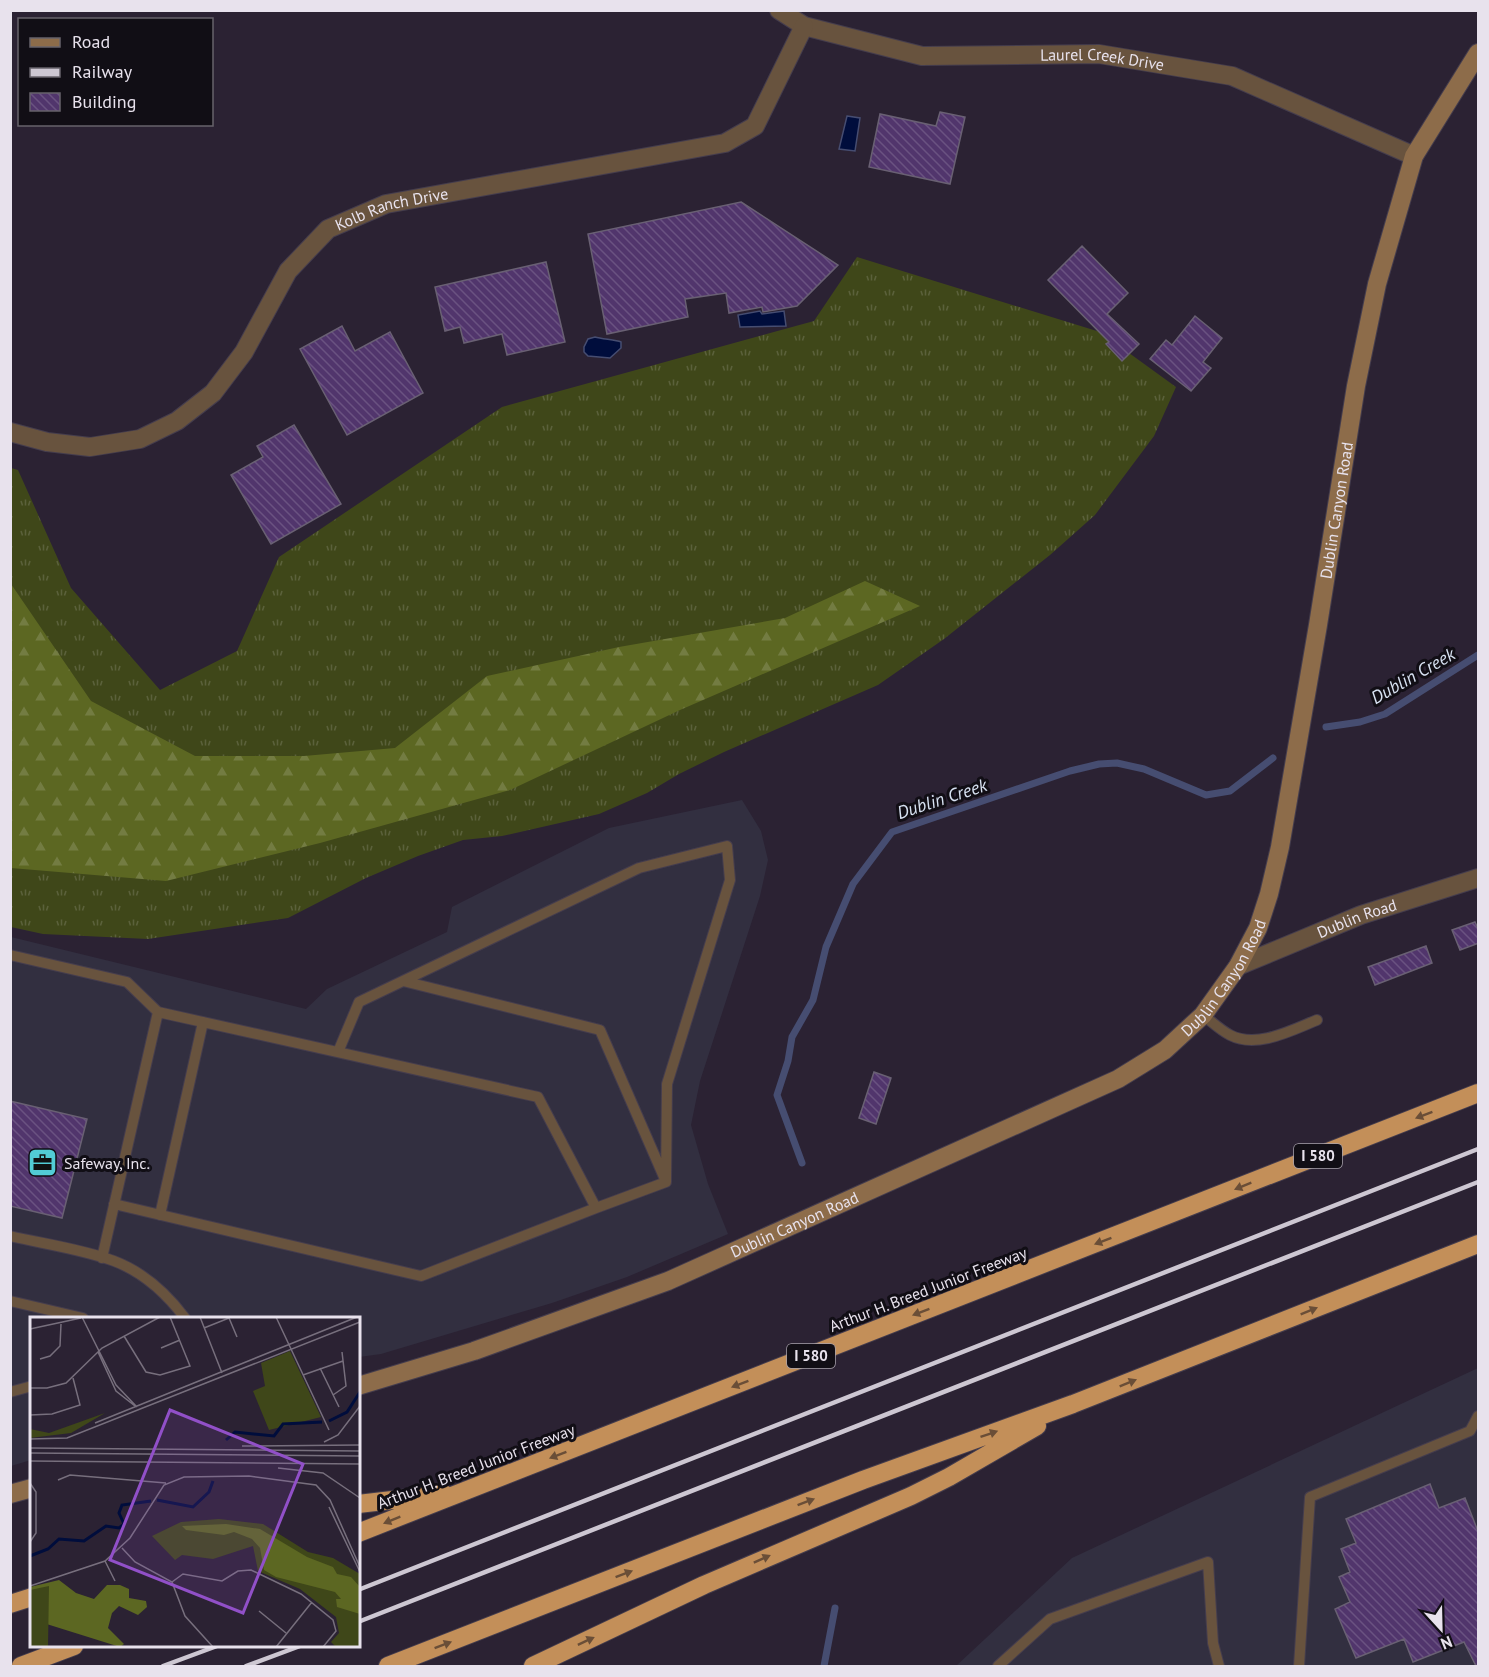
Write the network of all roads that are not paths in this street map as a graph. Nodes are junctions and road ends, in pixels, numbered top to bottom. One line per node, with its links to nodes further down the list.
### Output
1 (779, 10): 2 (street, Laurel Creek Drive)
2 (804, 26): 4 (street, Laurel Creek Drive); 5 (street, Kolb Ranch Drive)
3 (1479, 53): 4 (main road, Dublin Canyon Road)
4 (1414, 156): 8 (main road, Dublin Canyon Road)
5 (10, 432)
6 (1479, 878): 8 (street, Dublin Road)
7 (10, 955): 10 (lane)
8 (1238, 966): 11 (main road, Dublin Canyon Road)
9 (403, 981): 14 (lane); 16 (lane); 16 (lane)
10 (158, 1012): 13 (lane); 17 (lane)
11 (1203, 1015): 12 (lane); 26 (main road, Dublin Canyon Road)
12 (1317, 1020)
13 (203, 1022): 14 (lane); 19 (lane)
14 (338, 1052): 18 (lane)
15 (1479, 1093): 32 (highway, Arthur H. Breed Junior Freeway / I 580, one-way to 32)
16 (666, 1182): 18 (lane)
17 (114, 1204): 19 (lane); 22 (lane)
18 (596, 1208): 19 (lane)
19 (160, 1215)
20 (10, 1236): 22 (lane)
21 (1479, 1244): 29 (highway, one-way to 21)
22 (102, 1258): 25 (lane)
23 (10, 1301): 24 (lane)
24 (79, 1317)
25 (184, 1317)
26 (360, 1385)
27 (30, 1387): 28 (lane)
28 (10, 1392)
29 (1073, 1404): 40 (highway, one-way to 29); 41 (highway, one-way to 29)
30 (1478, 1418): 44 (lane)
31 (30, 1489): 33 (main road)
32 (464, 1492): 34 (highway); 35 (highway, Arthur H. Breed Junior Freeway / I 580, one-way to 35)
33 (10, 1494)
34 (360, 1504)
35 (360, 1532)
36 (30, 1598): 37 (highway)
37 (10, 1604)
38 (71, 1647): 39 (highway)
39 (21, 1666)
40 (388, 1666)
41 (533, 1666)
42 (998, 1666): 43 (lane)
43 (1219, 1666)
44 (1299, 1666)

